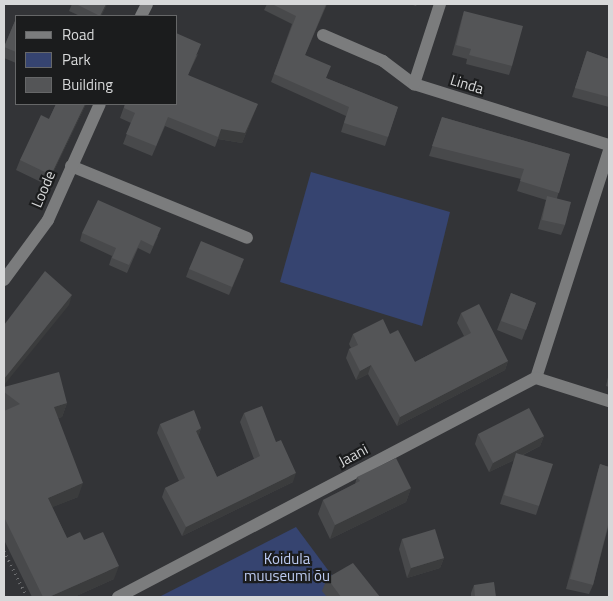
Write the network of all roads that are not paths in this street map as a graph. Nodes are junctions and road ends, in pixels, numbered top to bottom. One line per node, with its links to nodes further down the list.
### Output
1 (440, 4): 3 (street)
2 (323, 35): 3 (street, Linda)
3 (414, 84): 5 (street, Linda)
4 (100, 105): 7 (street, Loode)
5 (609, 145)
6 (609, 151): 10 (street)
7 (71, 166): 8 (street); 9 (street, Loode)
8 (247, 238)
9 (4, 280)
10 (536, 378): 11 (street); 12 (street, Jaani)
11 (609, 401)
12 (118, 597)

